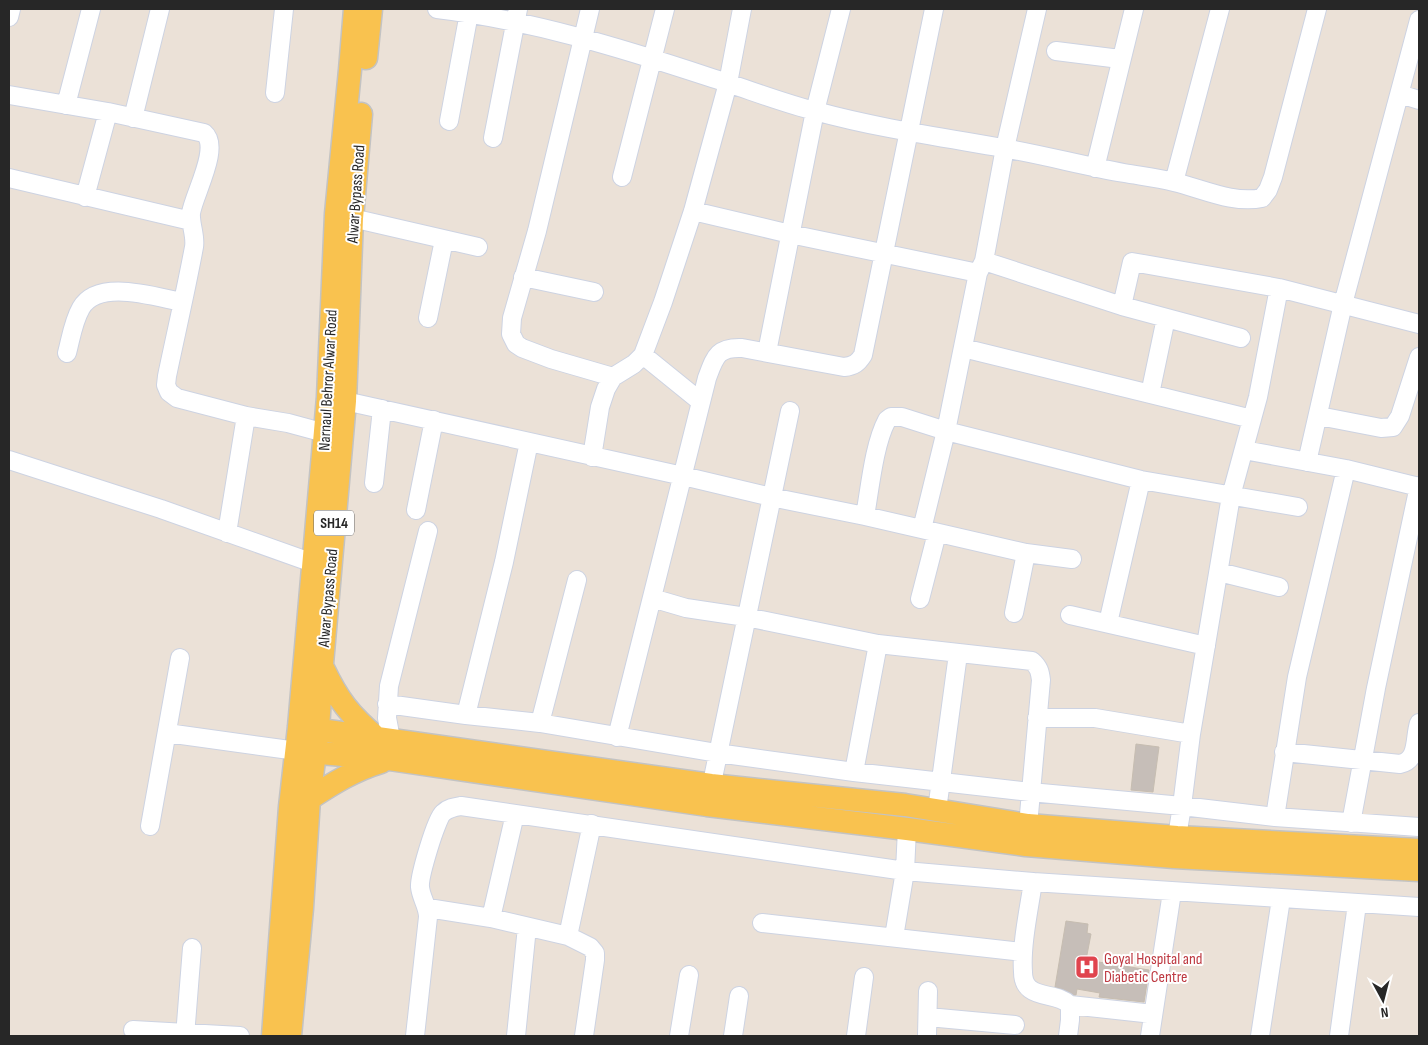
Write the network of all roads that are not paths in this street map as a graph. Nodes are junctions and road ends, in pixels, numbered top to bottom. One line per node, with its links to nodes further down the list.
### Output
1 (11, 9): 19 (street)
2 (91, 9): 30 (street)
3 (160, 9): 33 (street)
4 (284, 9): 26 (street)
5 (354, 9): 77 (main road, Narnaul Behror Alwar Road / SH14)
6 (371, 9): 44 (main road, Alwar Bypass Road / SH14)
7 (437, 9): 17 (street)
8 (590, 9): 21 (street)
9 (665, 9): 23 (street)
10 (742, 9): 25 (street)
11 (842, 9): 31 (street)
12 (934, 9): 35 (street)
13 (1036, 9): 37 (street)
14 (1134, 9): 24 (street)
15 (1220, 9): 41 (street)
16 (1317, 9): 41 (street)
17 (469, 13): 18 (street); 34 (street)
18 (516, 15): 21 (street); 36 (street)
19 (9, 17)
20 (1419, 20): 27 (street)
21 (583, 39): 23 (street); 51 (street)
22 (1056, 51): 24 (street)
23 (652, 58): 25 (street); 40 (street)
24 (1120, 59): 38 (street)
25 (728, 83): 31 (street); 43 (street)
26 (275, 92)
27 (1400, 94): 29 (street); 55 (street)
28 (9, 95): 30 (street)
29 (1419, 100)
30 (66, 105): 32 (street)
31 (815, 111): 35 (street); 46 (street)
32 (108, 112): 33 (street); 42 (street)
33 (133, 118): 45 (street)
34 (449, 121)
35 (910, 132): 37 (street); 49 (street)
36 (493, 138)
37 (1005, 148): 38 (street); 50 (street)
38 (1095, 168): 41 (street)
39 (9, 178): 42 (street)
40 (622, 178)
41 (1174, 182)
42 (85, 197): 45 (street)
43 (693, 211): 46 (street); 64 (street)
44 (352, 218): 47 (street); 68 (main road, Alwar Bypass Road / SH14)
45 (191, 220): 54 (street)
46 (790, 234): 49 (street); 62 (street)
47 (444, 240): 48 (street); 57 (street)
48 (478, 247)
49 (885, 253): 50 (street); 62 (street)
50 (981, 267): 56 (street); 61 (street)
51 (523, 277): 53 (street); 66 (street)
52 (1279, 288): 55 (street); 56 (street); 74 (street)
53 (594, 292)
54 (182, 302): 63 (street); 72 (street)
55 (1343, 304): 59 (street); 73 (street)
56 (1122, 306): 58 (street)
57 (428, 318)
58 (1166, 318): 60 (street); 67 (street)
59 (1419, 324)
60 (1241, 338)
61 (963, 348): 67 (street); 76 (street)
62 (767, 352): 69 (street)
63 (67, 353)
64 (643, 355): 66 (street); 69 (street)
65 (1419, 357): 73 (street)
66 (613, 377): 80 (street)
67 (1150, 394): 74 (street)
68 (344, 401): 70 (street); 112 (main road, Alwar Bypass Road / SH14)
69 (701, 402): 84 (street)
70 (382, 409): 75 (street); 86 (street)
71 (790, 411): 89 (street)
72 (246, 416): 77 (street); 95 (street)
73 (1318, 416): 82 (street)
74 (1252, 419): 79 (street)
75 (434, 420): 78 (street); 91 (street)
76 (946, 431): 85 (street); 92 (street); 94 (street)
77 (325, 433): 98 (main road, Narnaul Behror Alwar Road / SH14)
78 (529, 442): 80 (street); 114 (street)
79 (1244, 450): 82 (street); 88 (street)
80 (592, 457): 84 (street)
81 (9, 460): 95 (street)
82 (1307, 462): 83 (street)
83 (1346, 469): 87 (street); 124 (street)
84 (683, 476): 89 (street); 102 (street)
85 (1141, 480): 88 (street); 107 (street)
86 (374, 483)
87 (1419, 487): 126 (street)
88 (1231, 496): 90 (street); 99 (street)
89 (771, 497): 92 (street); 106 (street)
90 (1298, 507)
91 (416, 510)
92 (865, 516): 94 (street)
93 (428, 531): 113 (street)
94 (930, 531): 96 (street); 103 (street)
95 (227, 533): 98 (street)
96 (1026, 553): 97 (street); 104 (street)
97 (1072, 559)
98 (313, 563): 118 (main road, Narnaul Behror Alwar Road / SH14)
99 (1219, 572): 101 (street); 109 (street)
100 (578, 580): 116 (street)
101 (1279, 587)
102 (652, 598): 106 (street); 121 (street)
103 (920, 599)
104 (1014, 613)
105 (1070, 615): 107 (street)
106 (746, 617): 108 (street); 125 (street)
107 (1108, 623): 109 (street)
108 (878, 644): 110 (street); 127 (street)
109 (1206, 646): 120 (street)
110 (958, 654): 115 (street); 128 (street)
111 (180, 658): 119 (street)
112 (322, 664): 118 (main road, Alwar Bypass Road / SH14); 122 (main road)
113 (387, 704): 114 (street); 122 (street)
114 (466, 715): 116 (street)
115 (1037, 718): 120 (street); 129 (street)
116 (540, 723): 121 (street)
117 (1419, 723): 126 (street)
118 (309, 729): 122 (main road); 123 (main road, Narnaul Behror Alwar Road / SH14)
119 (167, 733): 123 (street); 138 (street)
120 (1191, 734): 132 (street)
121 (617, 737): 125 (street)
122 (386, 745): 123 (main road); 130 (main road); 131 (main road)
123 (306, 752): 131 (main road, SH14); 170 (main road, SH14)
124 (1284, 752): 126 (street); 135 (street)
125 (717, 753): 127 (street); 130 (street)
126 (1363, 761): 136 (street)
127 (854, 772): 128 (street)
128 (940, 781): 129 (street); 133 (street)
129 (1030, 792): 132 (street); 141 (street)
130 (709, 795): 133 (main road); 140 (main road)
131 (309, 799): 171 (main road, SH14)
132 (1182, 806): 135 (street); 142 (street)
133 (937, 810): 141 (main road)
134 (515, 814): 137 (street); 151 (street); 152 (street)
135 (1275, 817): 136 (street)
136 (1351, 823): 139 (street)
137 (592, 824): 145 (street); 155 (street)
138 (150, 826)
139 (1419, 827)
140 (907, 829): 141 (main road); 145 (street)
141 (1027, 835): 142 (main road)
142 (1175, 847): 143 (main road); 144 (main road)
143 (1419, 850)
144 (1419, 870)
145 (906, 871): 146 (street); 156 (street)
146 (1033, 882): 147 (street); 158 (street)
147 (1172, 892): 148 (street); 164 (street)
148 (1281, 899): 149 (street); 181 (street)
149 (1357, 904): 150 (street); 182 (street)
150 (1419, 907)
151 (428, 908): 152 (street); 172 (street)
152 (491, 918): 154 (street)
153 (762, 923): 156 (street)
154 (527, 927): 155 (street); 173 (street)
155 (568, 936): 174 (street)
156 (894, 937): 158 (street)
157 (192, 948): 168 (street)
158 (1024, 952): 163 (street)
159 (689, 975): 175 (street)
160 (864, 977): 177 (street)
161 (928, 991): 165 (street)
162 (739, 996): 176 (street)
163 (1070, 1005): 164 (street); 179 (street)
164 (1153, 1014): 180 (street)
165 (928, 1017): 166 (street); 178 (street)
166 (1015, 1025)
167 (133, 1030): 168 (street)
168 (185, 1035): 169 (street)
169 (240, 1036)
170 (273, 1036)
171 (290, 1036)
172 (415, 1036)
173 (516, 1036)
174 (584, 1036)
175 (679, 1036)
176 (733, 1036)
177 (856, 1036)
178 (927, 1036)
179 (1068, 1036)
180 (1150, 1036)
181 (1260, 1036)
182 (1339, 1036)

